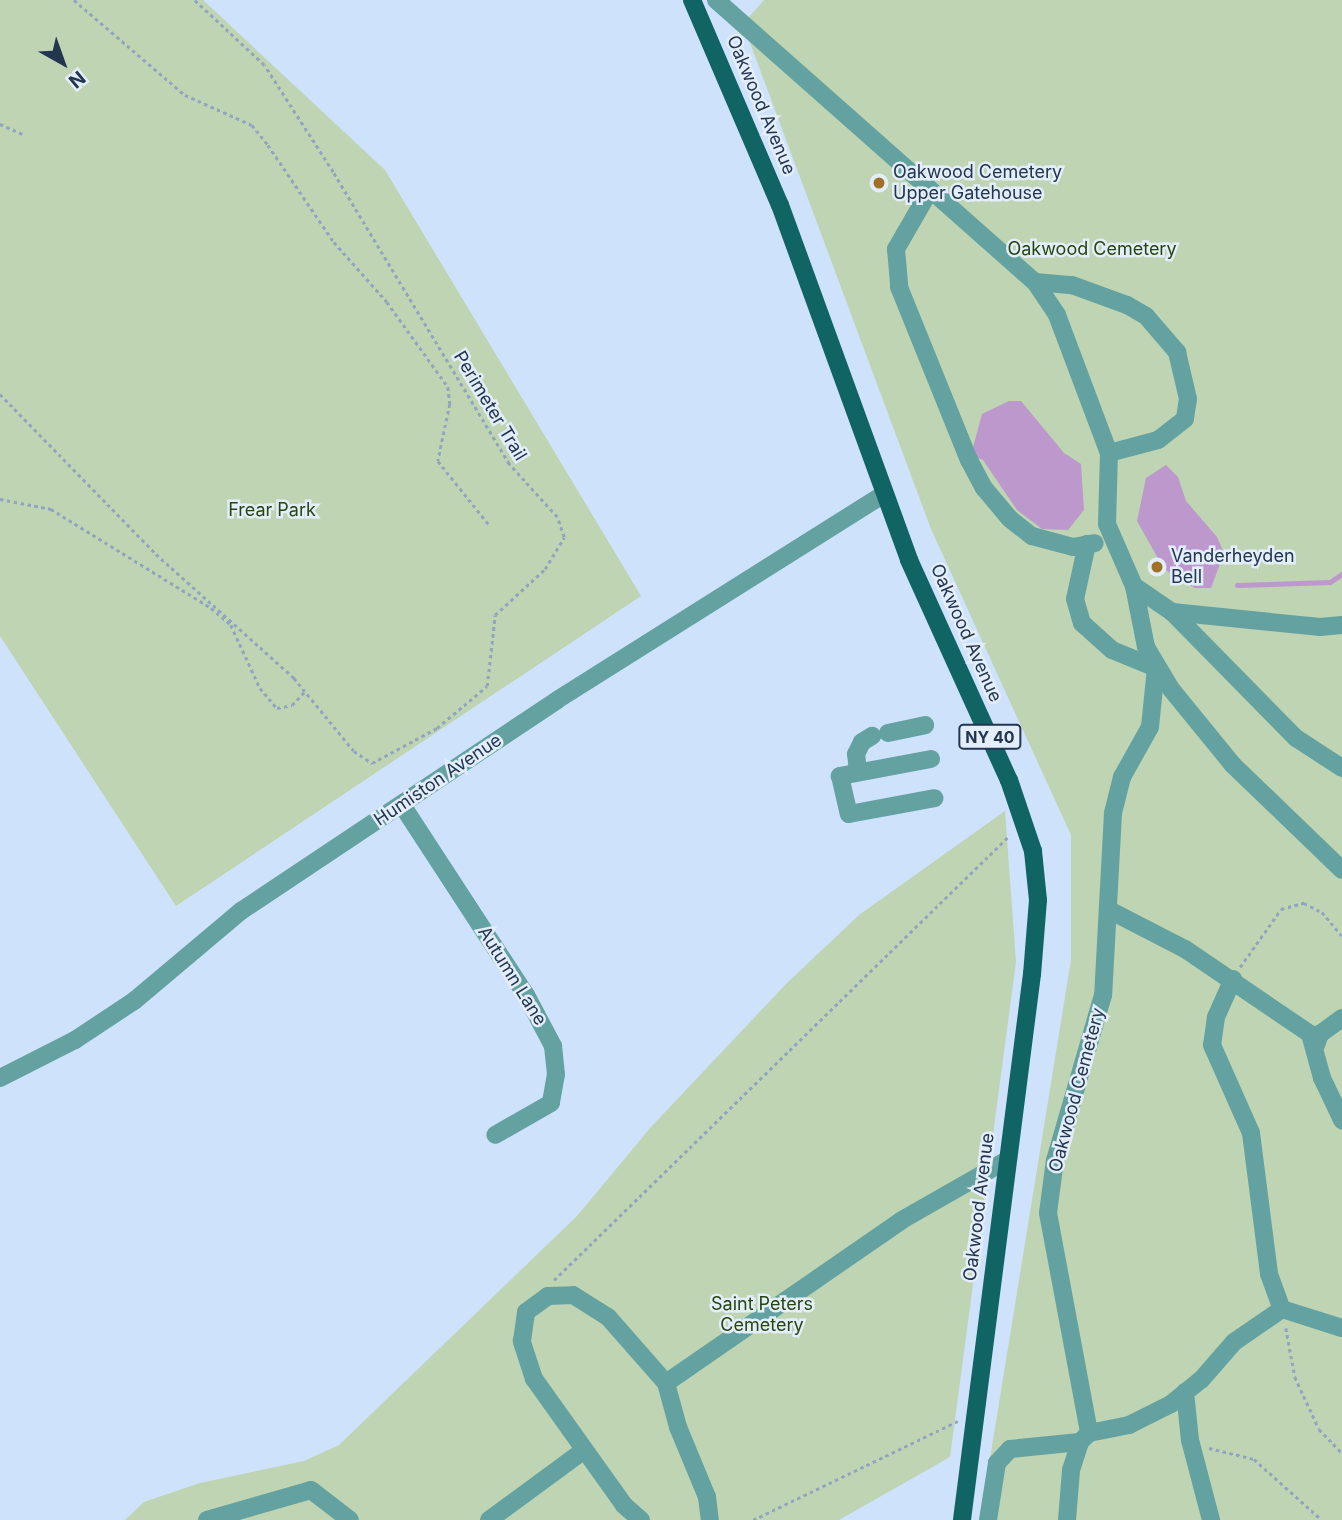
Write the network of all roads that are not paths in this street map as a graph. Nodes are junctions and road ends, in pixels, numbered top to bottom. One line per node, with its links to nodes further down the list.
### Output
1 (692, 0): 6 (main road, Oakwood Avenue / NY 40)
2 (716, 0): 3 (street, Oakwood Cemetery)
3 (930, 190): 4 (street, Oakwood Cemetery); 8 (street)
4 (1035, 282): 5 (street, Oakwood Cemetery); 5 (street)
5 (1109, 453): 7 (street, Oakwood Cemetery)
6 (884, 494): 18 (street, Humiston Avenue); 27 (main road, Oakwood Avenue / NY 40)
7 (1111, 538): 8 (street); 9 (street, Oakwood Cemetery)
8 (1087, 544): 12 (street, Oakwood Cemetery)
9 (1134, 586): 10 (street); 12 (street, Oakwood Cemetery)
10 (1172, 612): 11 (street); 15 (street)
11 (1342, 625)
12 (1156, 668): 19 (street, Oakwood Cemetery); 20 (street, Oakwood Cemetery)
13 (925, 725): 16 (street)
14 (931, 759): 16 (street)
15 (1342, 768)
16 (858, 772): 17 (street)
17 (935, 798)
18 (402, 805): 24 (street, Humiston Avenue); 26 (street, Autumn Lane)
19 (1342, 870)
20 (1111, 911): 21 (street); 32 (street, Oakwood Cemetery)
21 (1233, 979): 23 (street); 28 (street)
22 (1342, 1018): 23 (street)
23 (1316, 1045): 25 (street)
24 (0, 1078)
25 (1342, 1120)
26 (495, 1135)
27 (1007, 1160): 30 (street); 39 (main road, Oakwood Avenue / NY 40)
28 (1282, 1309): 29 (street); 31 (street)
29 (1342, 1328)
30 (666, 1384): 33 (street); 38 (street)
31 (1185, 1392): 32 (street); 42 (street)
32 (1084, 1438): 40 (street); 41 (street, Oakwood Cemetery)
33 (583, 1451): 36 (street); 37 (street)
34 (207, 1520): 35 (street)
35 (350, 1520)
36 (489, 1520)
37 (642, 1520)
38 (710, 1520)
39 (962, 1520)
40 (988, 1520)
41 (1067, 1520)
42 (1211, 1520)

